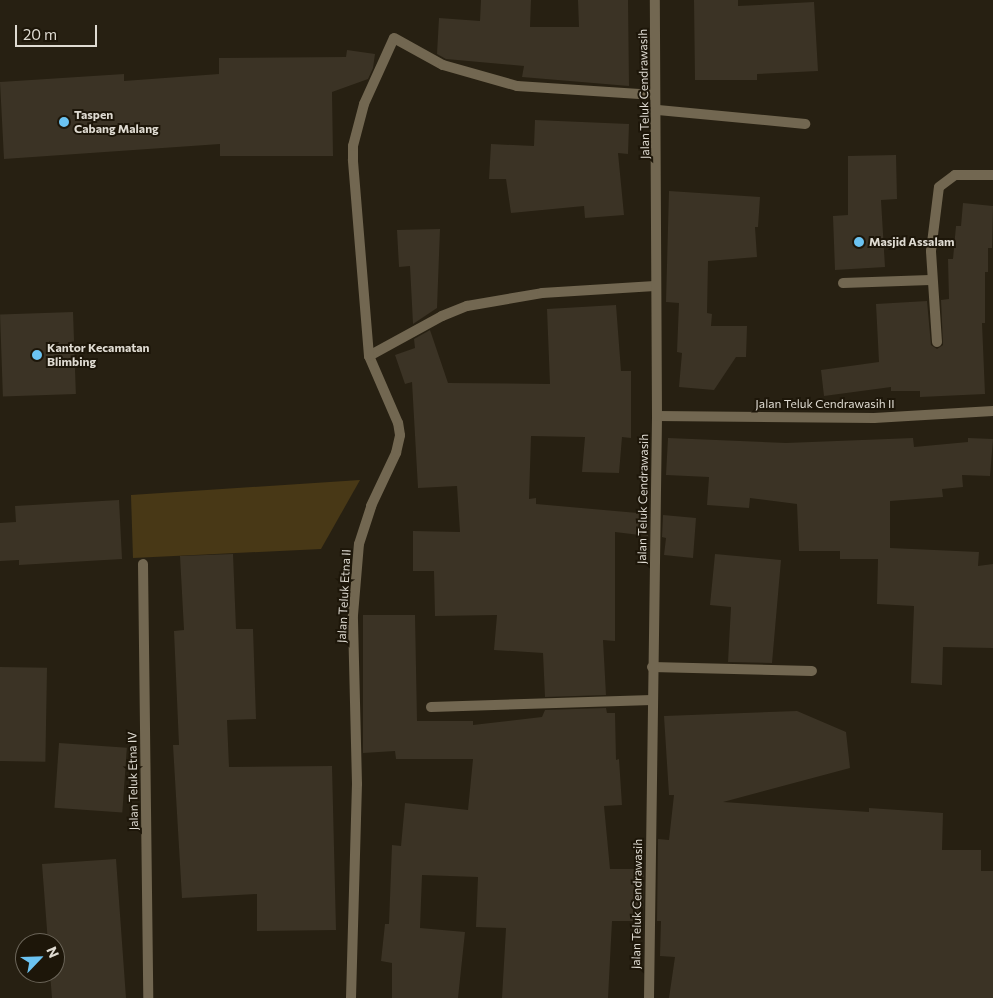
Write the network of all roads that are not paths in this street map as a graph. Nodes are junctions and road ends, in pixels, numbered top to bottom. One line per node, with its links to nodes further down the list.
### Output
1 (655, 0): 2 (street, Jalan Teluk Cendrawasih)
2 (655, 95): 3 (street, Jalan Teluk Cendrawasih); 10 (street, Jalan Teluk Etna II)
3 (658, 110): 4 (street); 8 (street, Jalan Teluk Cendrawasih)
4 (805, 124)
5 (993, 175): 6 (street)
6 (930, 280): 7 (street); 9 (street)
7 (843, 284)
8 (655, 286): 10 (street); 12 (street, Jalan Teluk Cendrawasih)
9 (937, 342)
10 (370, 356): 19 (street, Jalan Teluk Etna II)
11 (993, 411): 12 (street, Jalan Teluk Cendrawasih II)
12 (657, 416): 14 (street, Jalan Teluk Cendrawasih)
13 (143, 564): 18 (street, Jalan Teluk Etna IV)
14 (652, 667): 15 (street); 16 (street, Jalan Teluk Cendrawasih)
15 (812, 671)
16 (652, 700): 17 (street); 20 (street, Jalan Teluk Cendrawasih)
17 (431, 707)
18 (148, 998)
19 (351, 998)
20 (649, 998)

